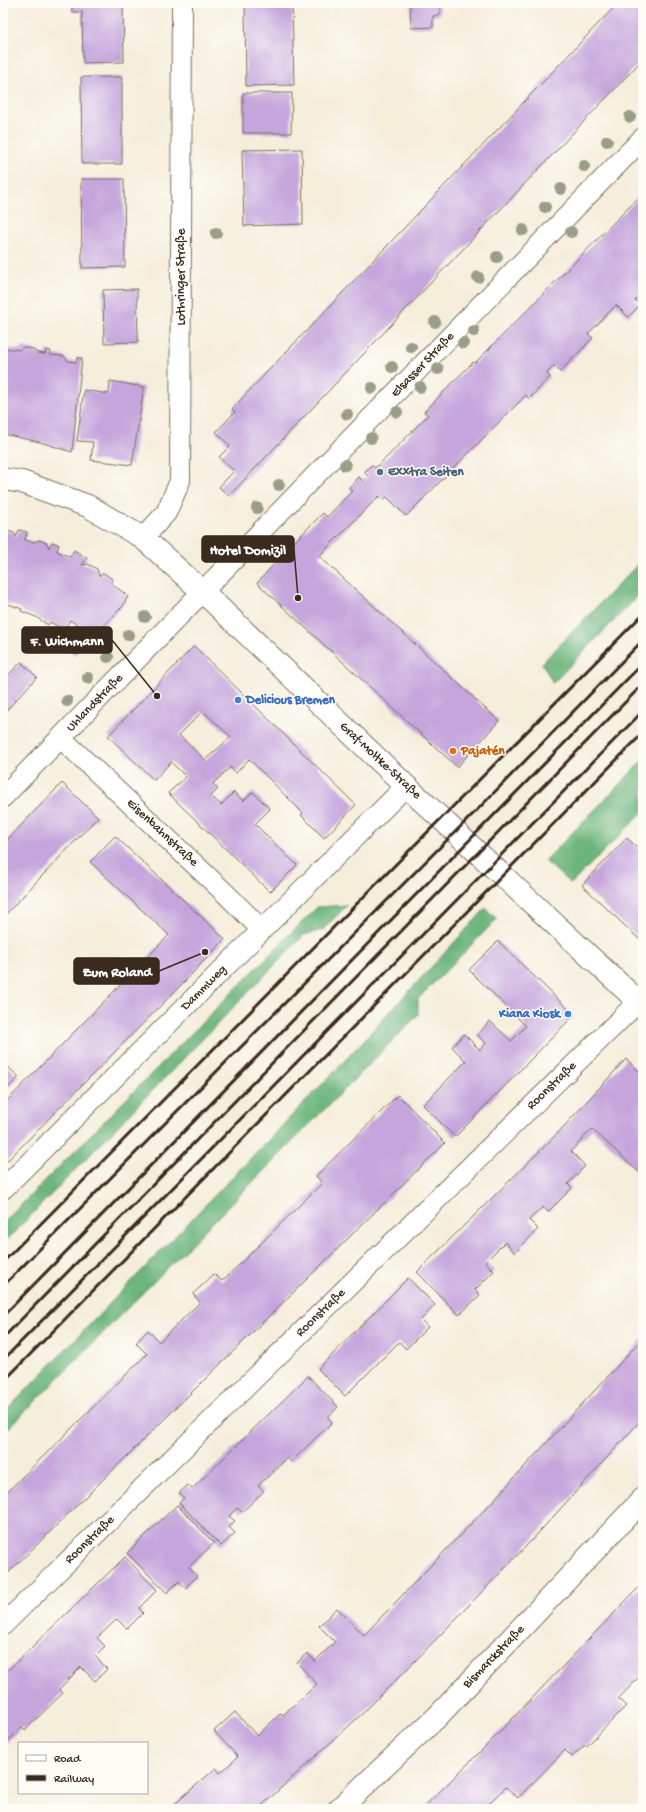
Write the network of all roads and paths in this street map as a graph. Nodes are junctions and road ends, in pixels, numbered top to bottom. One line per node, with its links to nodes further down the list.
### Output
1 (182, 3): 4 (street, Lothringer Straße)
2 (643, 138): 5 (street, Elsasser Straße)
3 (3, 479): 4 (main road, Graf-Moltke-Straße)
4 (143, 538): 5 (main road, Graf-Moltke-Straße)
5 (203, 592): 6 (street, Uhlandstraße); 7 (main road, Graf-Moltke-Straße)
6 (61, 738): 8 (street, Uhlandstraße); 9 (street, Eisenbahnstraße)
7 (406, 786): 9 (street, Dammweg); 10 (main road, Graf-Moltke-Straße)
8 (3, 797)
9 (262, 930): 11 (street, Dammweg)
10 (641, 1004): 13 (street, Roonstraße)
11 (3, 1189)
12 (643, 1498): 14 (main road, Bismarckstraße)
13 (3, 1625)
14 (339, 1809)

